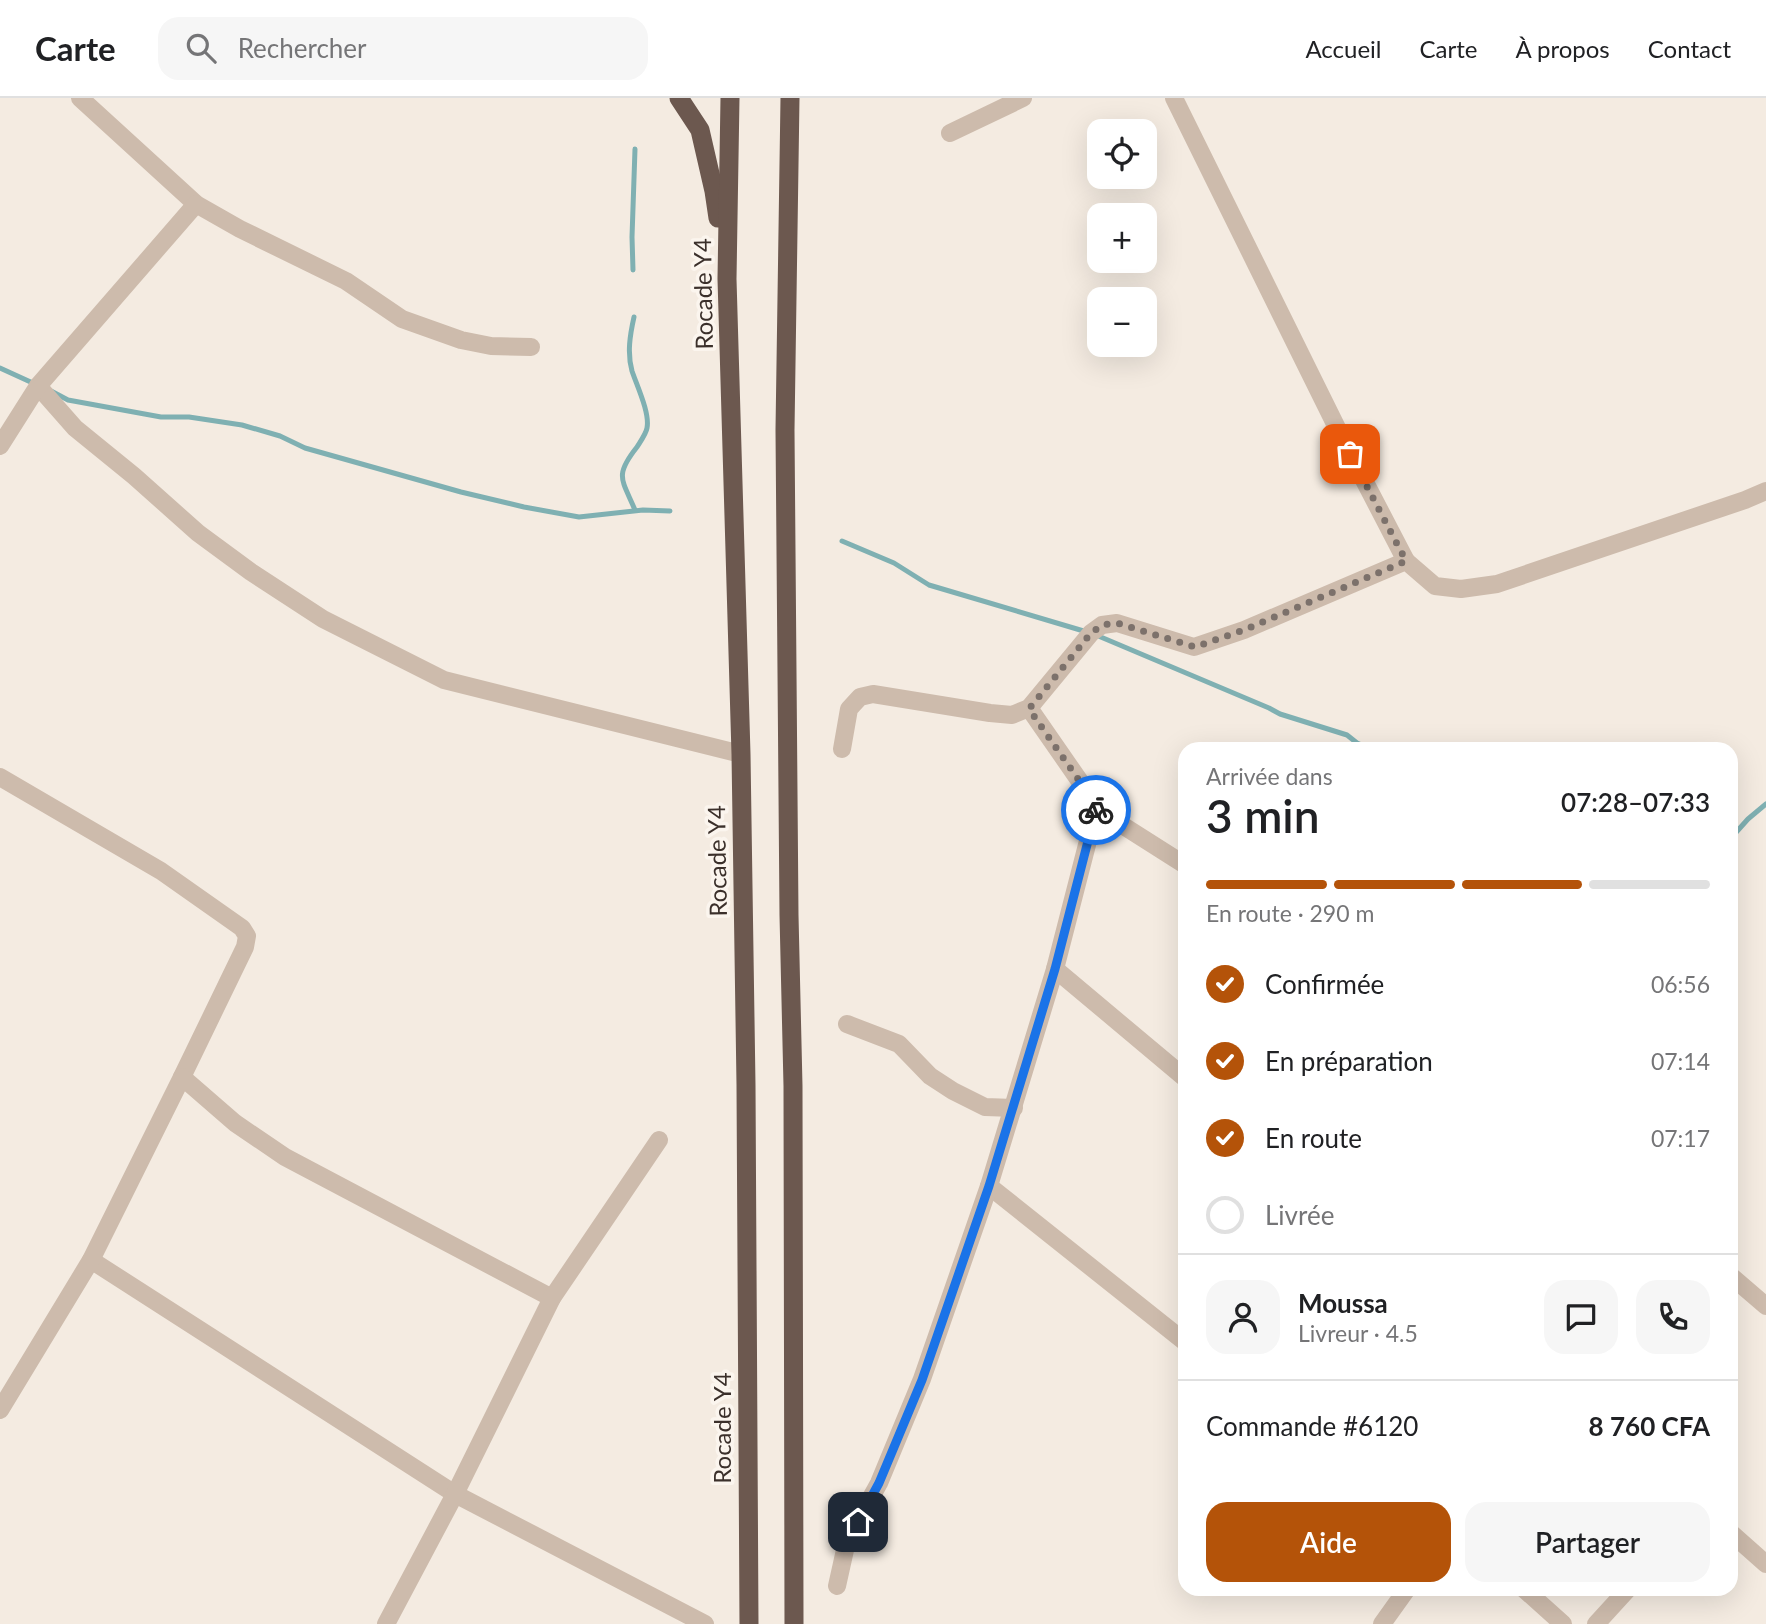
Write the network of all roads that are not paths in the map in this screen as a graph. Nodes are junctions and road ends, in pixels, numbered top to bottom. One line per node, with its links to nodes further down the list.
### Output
1 (80, 98): 9 (street)
2 (679, 98): 11 (highway)
3 (730, 98): 11 (highway, Rocade Y4)
4 (790, 98): 10 (highway)
5 (803, 98): 10 (highway)
6 (1023, 98): 8 (street)
7 (1174, 98): 16 (street)
8 (950, 133)
9 (196, 204): 12 (street); 13 (street)
10 (789, 251): 47 (highway)
11 (727, 279): 19 (highway, Rocade Y4)
12 (531, 347)
13 (38, 386): 14 (street); 19 (street)
14 (0, 446)
15 (1766, 491): 16 (street)
16 (1406, 561): 17 (street)
17 (1029, 709): 18 (street); 21 (street)
18 (842, 749)
19 (741, 754): 46 (highway, Rocade Y4)
20 (0, 777): 26 (street)
21 (1097, 806): 22 (street); 23 (street)
22 (1178, 861)
23 (1055, 969): 25 (street); 27 (street)
24 (847, 1024): 27 (street)
25 (1178, 1072)
26 (183, 1077): 30 (street); 32 (street)
27 (1014, 1108): 29 (street)
28 (659, 1140): 32 (street)
29 (989, 1186): 34 (street); 39 (street)
30 (91, 1260): 35 (street); 36 (street)
31 (1738, 1282): 33 (street)
32 (552, 1298): 36 (street)
33 (1766, 1306)
34 (1178, 1336)
35 (0, 1410)
36 (454, 1494): 44 (street); 45 (street)
37 (1738, 1539): 38 (street)
38 (1766, 1564)
39 (837, 1587)
40 (1403, 1596): 43 (street)
41 (1532, 1596): 48 (street)
42 (1622, 1596): 49 (street)
43 (1387, 1620)
44 (386, 1624)
45 (703, 1624)
46 (749, 1624)
47 (794, 1624)
48 (1563, 1624)
49 (1596, 1624)

